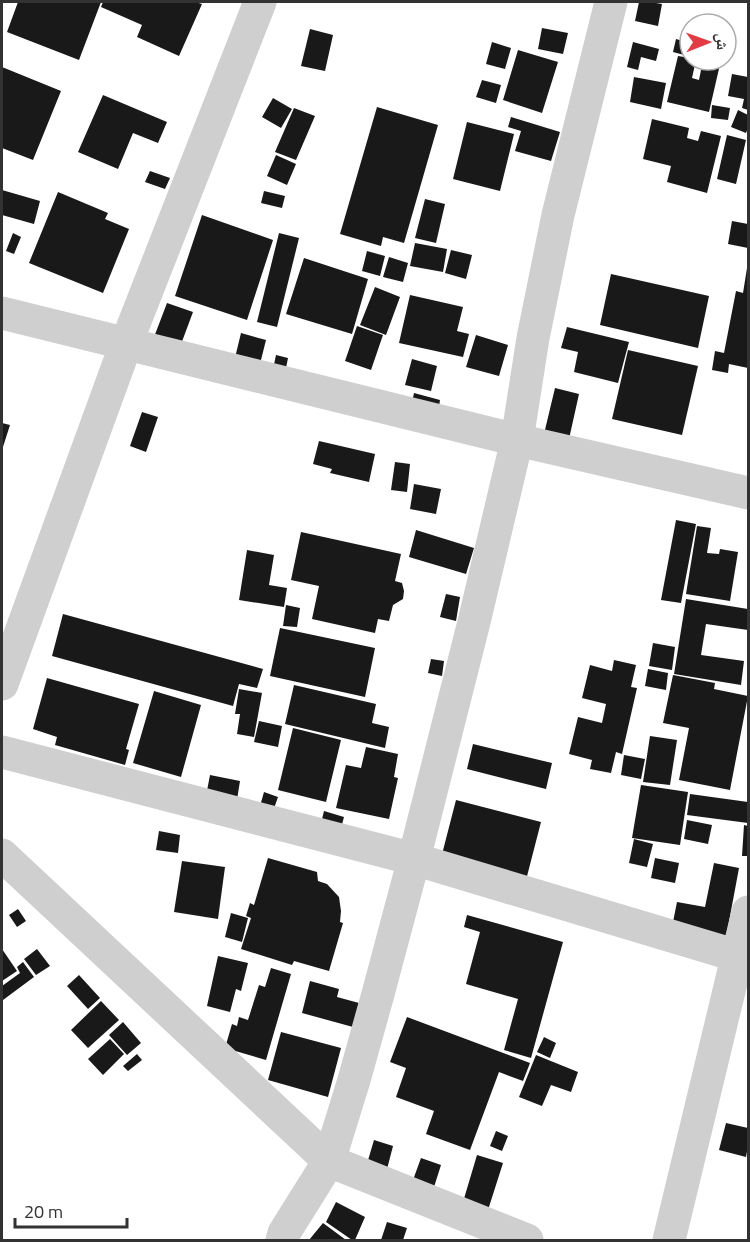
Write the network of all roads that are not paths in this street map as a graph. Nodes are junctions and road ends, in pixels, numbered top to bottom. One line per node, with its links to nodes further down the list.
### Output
1 (260, 2): 4 (street)
2 (611, 2): 5 (street)
3 (2, 314): 4 (street)
4 (126, 344): 5 (street); 7 (street)
5 (517, 440): 6 (street); 10 (street)
6 (748, 493)
7 (2, 684)
8 (2, 752): 10 (street)
9 (2, 855): 13 (street)
10 (414, 859): 12 (street); 13 (street)
11 (748, 912): 12 (street)
12 (743, 957): 16 (street)
13 (329, 1161): 14 (street); 15 (street)
14 (282, 1240)
15 (527, 1240)
16 (669, 1240)

